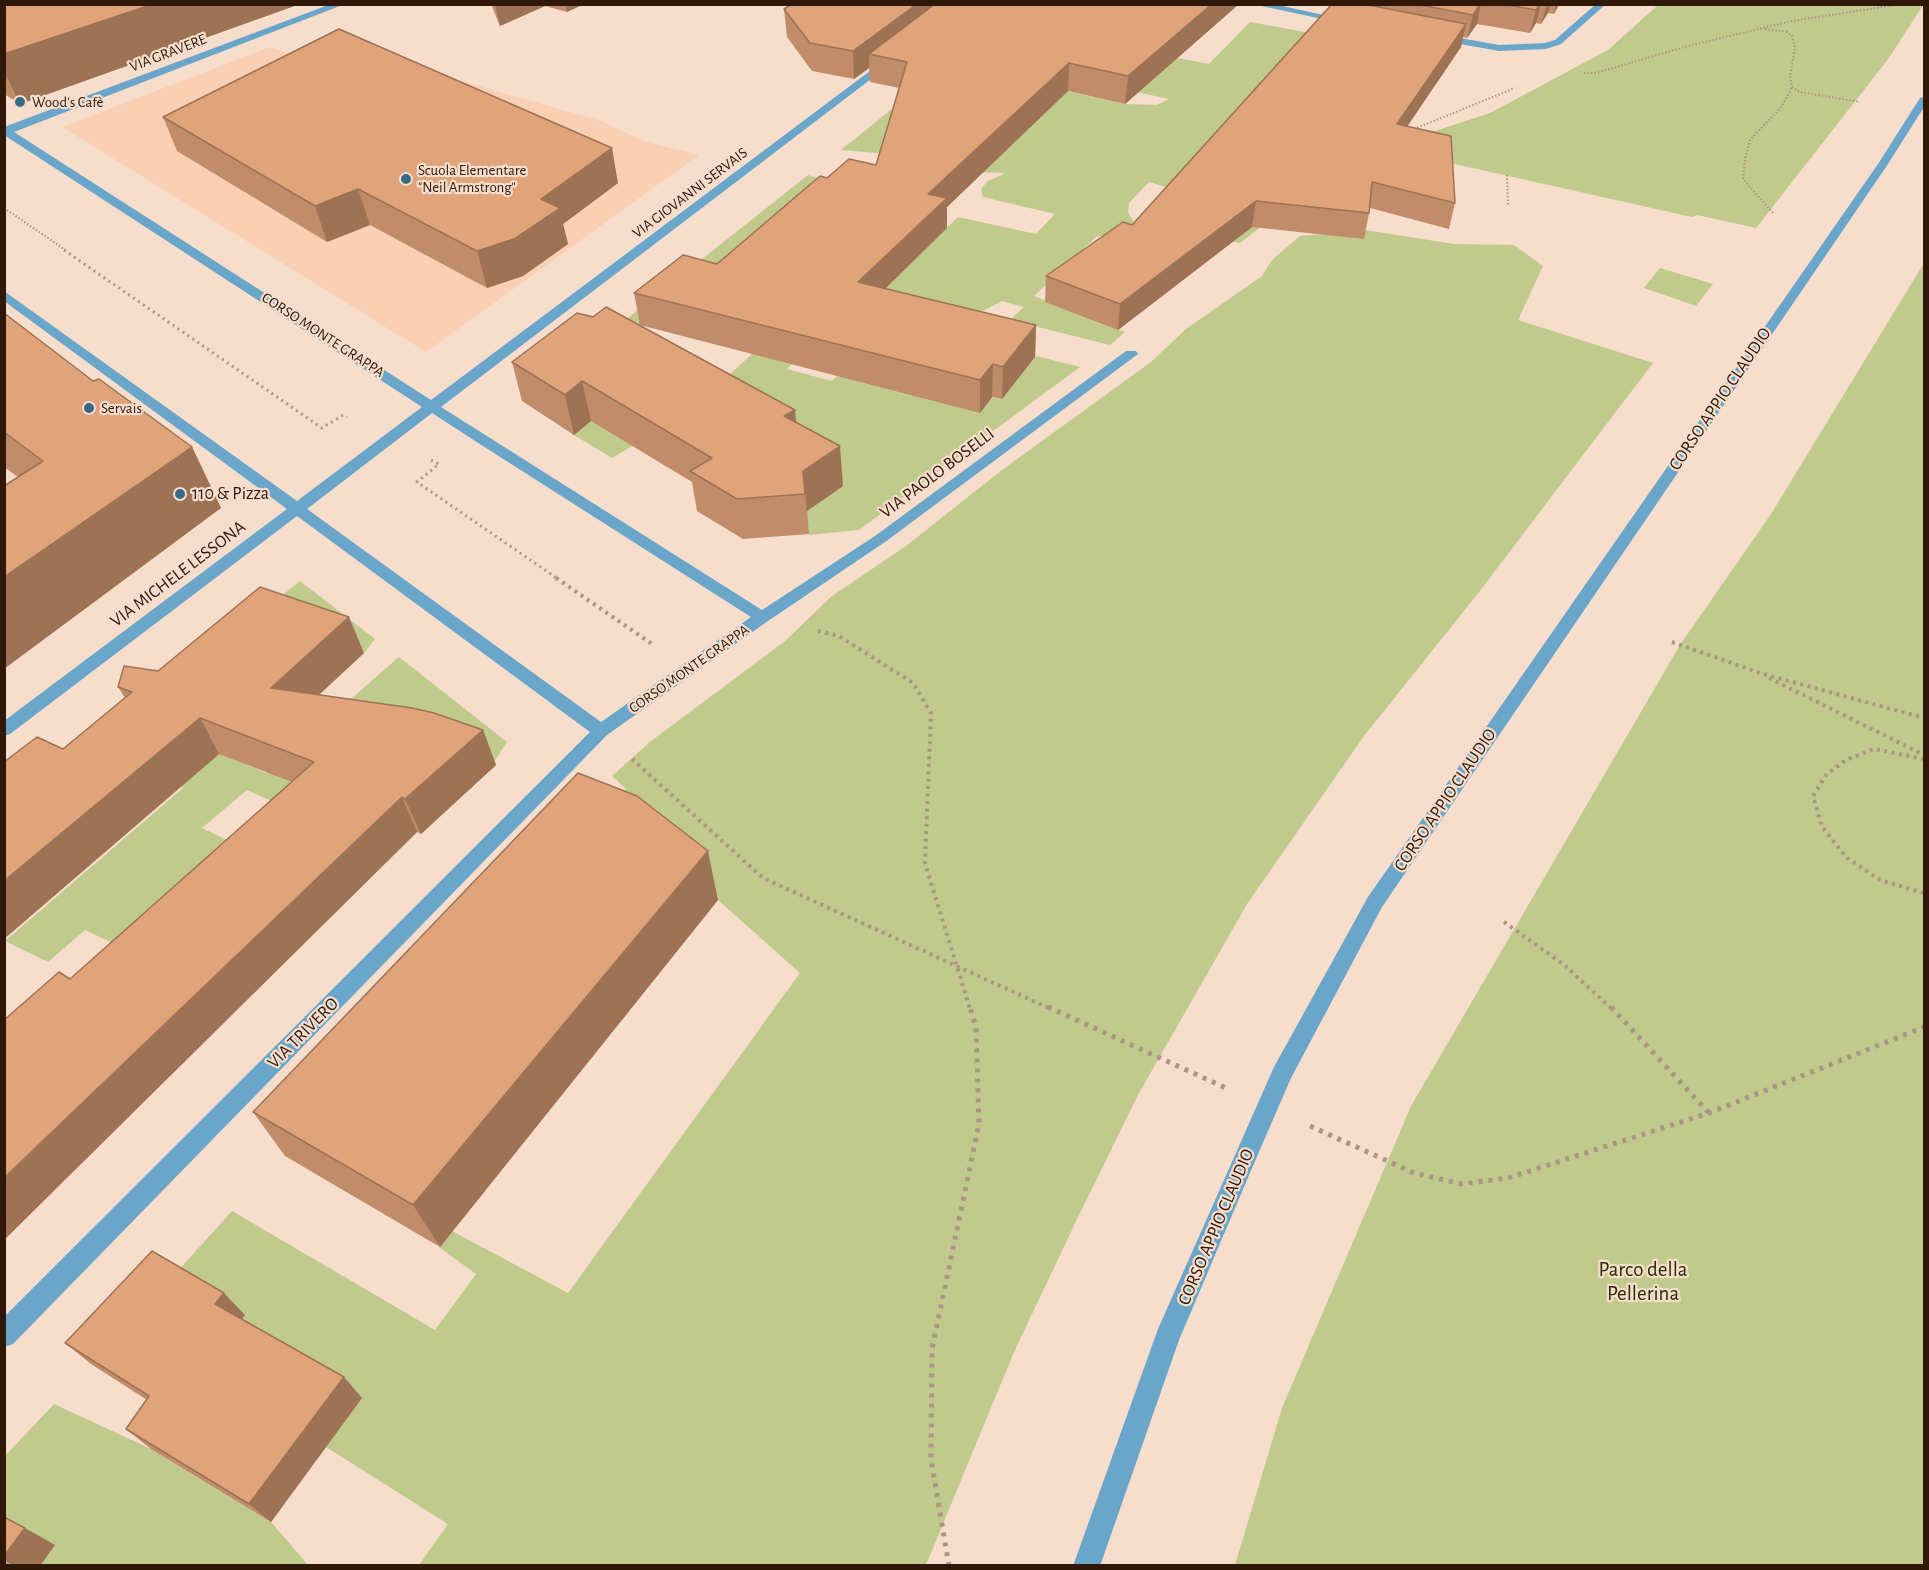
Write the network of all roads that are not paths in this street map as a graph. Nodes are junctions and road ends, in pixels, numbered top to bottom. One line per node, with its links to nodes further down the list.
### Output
1 (341, 4): 8 (street, VIA GRAVERE)
2 (1256, 4): 4 (street)
3 (1602, 4): 5 (street)
4 (1358, 23)
5 (1427, 35)
6 (899, 54): 13 (street, VIA GIOVANNI SERVAIS)
7 (1924, 100): 19 (street, CORSO APPIO CLAUDIO)
8 (5, 130): 13 (street, CORSO MONTE GRAPPA)
9 (4, 295): 10 (street)
10 (20, 307): 11 (street); 14 (street)
11 (4, 316)
12 (1131, 354): 15 (street, VIA PAOLO BOSELLI)
13 (432, 406): 14 (street, VIA MICHELE LESSONA); 15 (street, CORSO MONTE GRAPPA)
14 (296, 508): 16 (street, VIA MICHELE LESSONA); 17 (street)
15 (762, 617): 17 (street, CORSO MONTE GRAPPA)
16 (4, 730)
17 (601, 731): 18 (street, VIA TRIVERO)
18 (4, 1335)
19 (1086, 1566)

